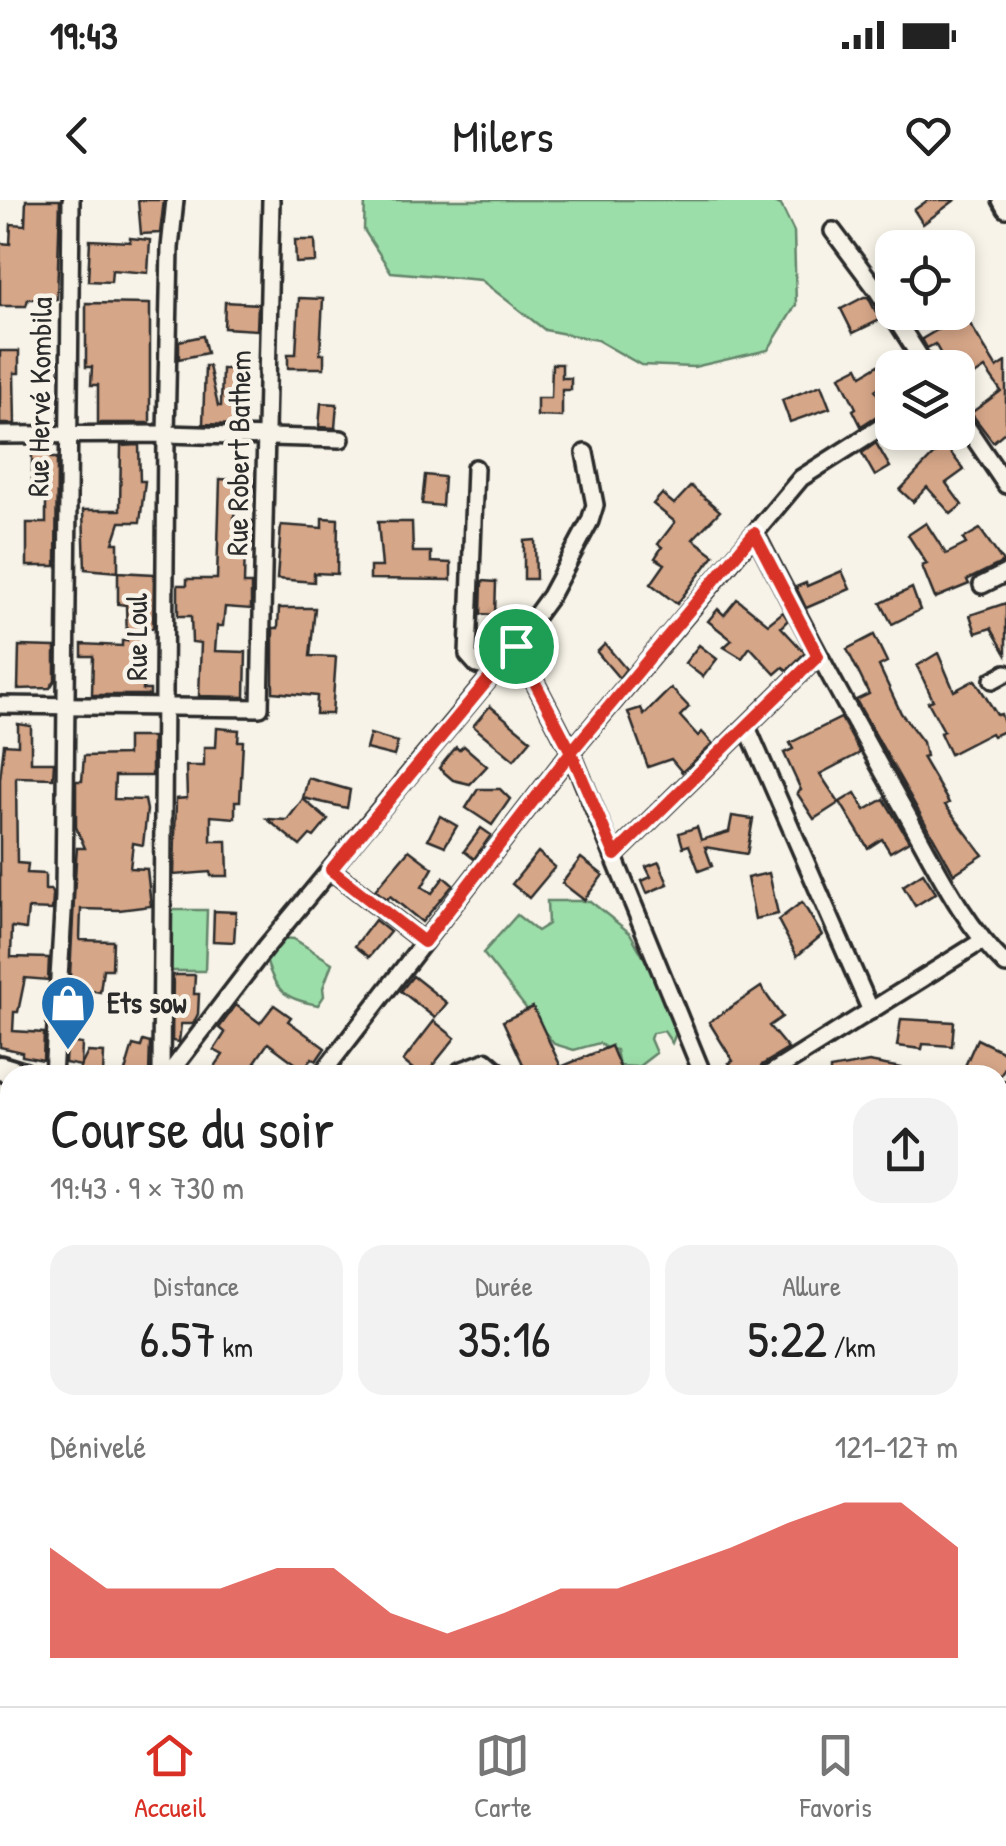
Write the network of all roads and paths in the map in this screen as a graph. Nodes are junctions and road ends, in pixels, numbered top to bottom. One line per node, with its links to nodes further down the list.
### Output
1 (71, 200): 11 (street, Rue Hervé Kombila)
2 (175, 200): 9 (street, Rue Loul)
3 (271, 200): 12 (street, Rue Robert Bathem)
4 (1001, 200): 5 (street)
5 (1006, 209)
6 (833, 231): 7 (street)
7 (915, 350)
8 (875, 431): 18 (street)
9 (166, 434): 11 (street); 12 (street); 26 (street, Rue Loul)
10 (0, 435): 11 (street)
11 (67, 435): 25 (street, Rue Hervé Kombila)
12 (266, 436): 13 (street); 26 (street, Rue Robert Bathem)
13 (341, 439)
14 (975, 439): 17 (street)
15 (585, 452): 21 (street)
16 (476, 468): 23 (street)
17 (1006, 485)
18 (754, 533): 22 (street); 28 (street)
19 (1006, 573): 20 (street)
20 (982, 585)
21 (516, 646): 23 (street); 28 (street)
22 (818, 656): 27 (street); 31 (street)
23 (496, 670): 30 (street)
24 (0, 705): 25 (street)
25 (65, 708): 26 (street); 35 (street, Rue Hervé Kombila)
26 (164, 708): 36 (street, Rue Loul)
27 (747, 727): 29 (street); 34 (street)
28 (571, 752): 29 (street); 32 (street)
29 (615, 855): 41 (street)
30 (331, 870): 32 (street); 37 (street)
31 (982, 941): 33 (street); 34 (street)
32 (424, 942): 38 (street)
33 (1006, 965)
34 (871, 1011): 42 (street)
35 (54, 1065)
36 (164, 1065)
37 (172, 1065)
38 (329, 1065)
39 (466, 1065): 40 (lane)
40 (496, 1065)
41 (699, 1065)
42 (784, 1065)

